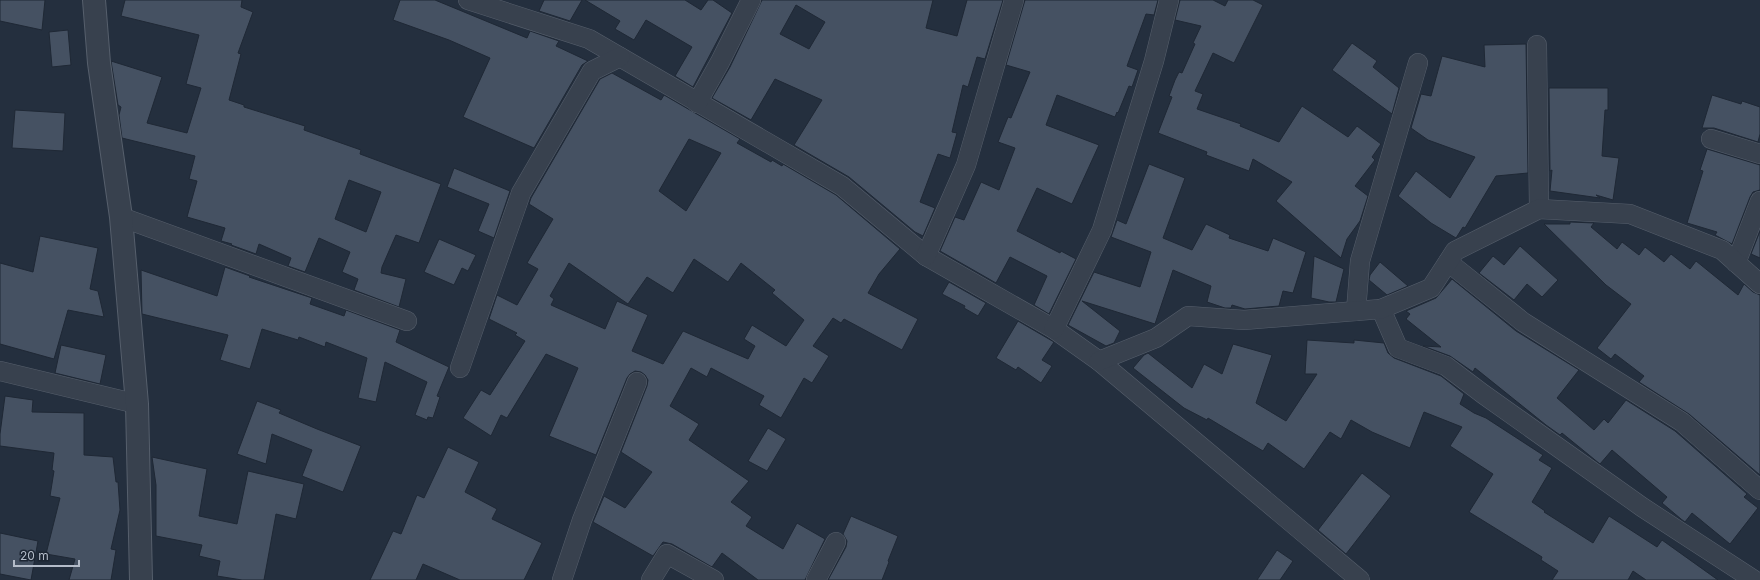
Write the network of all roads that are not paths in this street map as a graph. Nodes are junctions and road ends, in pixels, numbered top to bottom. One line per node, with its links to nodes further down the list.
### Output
1 (94, 0): 14 (street)
2 (468, 0): 7 (street)
3 (751, 0): 9 (street)
4 (1014, 0): 15 (street)
5 (1170, 0): 22 (street)
6 (1538, 45): 13 (street)
7 (620, 57): 9 (street); 24 (street)
8 (1418, 63): 20 (street)
9 (697, 103): 15 (street)
10 (1711, 139): 11 (street)
11 (1760, 154)
12 (1760, 201): 17 (street)
13 (1539, 209): 16 (street); 17 (street)
14 (121, 217): 21 (street); 27 (street)
15 (926, 256): 22 (street)
16 (1448, 262): 19 (street); 28 (street)
17 (1736, 263): 18 (street)
18 (1760, 284)
19 (1381, 308): 20 (street); 36 (street)
20 (1356, 311): 23 (street)
21 (408, 321)
22 (1054, 329): 23 (street)
23 (1099, 361): 35 (street)
24 (460, 368)
25 (0, 370): 27 (street)
26 (637, 382): 31 (street)
27 (137, 404): 30 (street)
28 (1760, 490)
29 (836, 542): 34 (street)
30 (141, 580)
31 (562, 580)
32 (651, 580): 33 (street)
33 (714, 580)
34 (816, 580)
35 (1360, 580)
36 (1754, 580)

